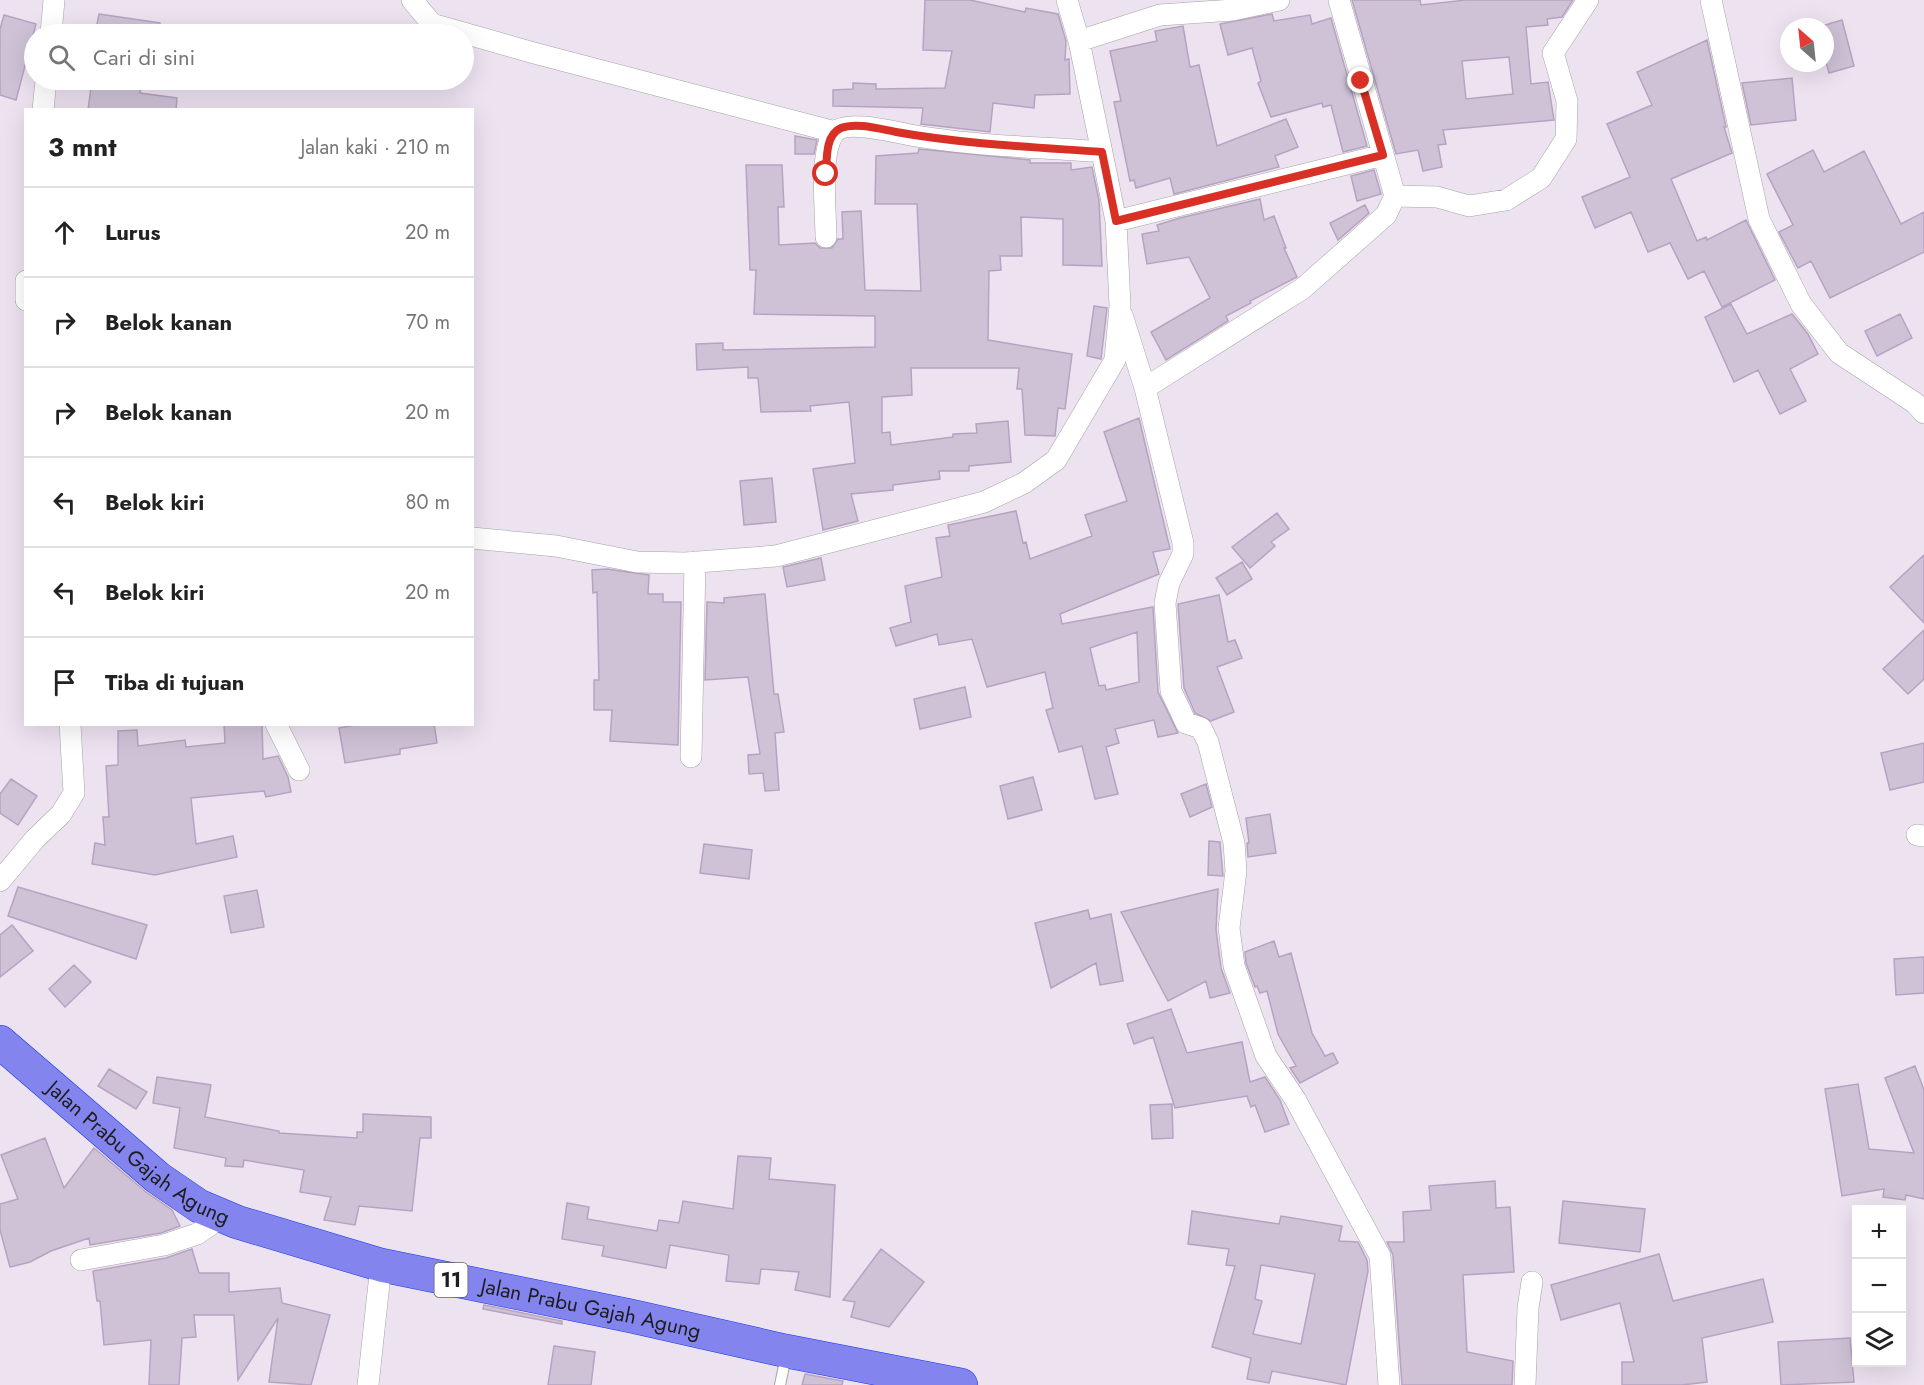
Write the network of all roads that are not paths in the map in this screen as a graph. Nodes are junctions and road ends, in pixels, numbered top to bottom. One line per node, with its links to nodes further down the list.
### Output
1 (54, 0): 8 (street)
2 (412, 0): 9 (street)
3 (1067, 0): 11 (street)
4 (1279, 0): 11 (street)
5 (1339, 0): 16 (street)
6 (1588, 0): 17 (street)
7 (1711, 0): 22 (street)
8 (52, 24)
9 (432, 24)
10 (474, 36): 14 (street)
11 (1079, 41): 15 (street)
12 (45, 90): 13 (street)
13 (43, 108)
14 (835, 132): 15 (street); 19 (street)
15 (1102, 152): 18 (street)
16 (1383, 155): 17 (street); 18 (street)
17 (1395, 196): 21 (street)
18 (1116, 221): 20 (street)
19 (826, 237)
20 (1120, 306): 21 (street); 24 (street)
21 (1145, 388): 40 (street)
22 (1924, 413)
23 (474, 538): 24 (street)
24 (695, 562): 27 (street)
25 (70, 726): 29 (street)
26 (277, 726): 28 (street)
27 (691, 757)
28 (299, 770)
29 (0, 881)
30 (0, 1042): 31 (highway, Jalan Prabu Gajah Agung / 11)
31 (223, 1216): 32 (street); 33 (highway, Jalan Prabu Gajah Agung / 11)
32 (81, 1260)
33 (381, 1265): 35 (highway, Jalan Prabu Gajah Agung / 11); 37 (street)
34 (1532, 1282): 41 (street)
35 (786, 1351): 36 (highway, Jalan Prabu Gajah Agung / 11); 38 (lane)
36 (848, 1373): 39 (highway, Jalan Prabu Gajah Agung / 11)
37 (368, 1385)
38 (780, 1385)
39 (961, 1385)
40 (1389, 1385)
41 (1526, 1385)

